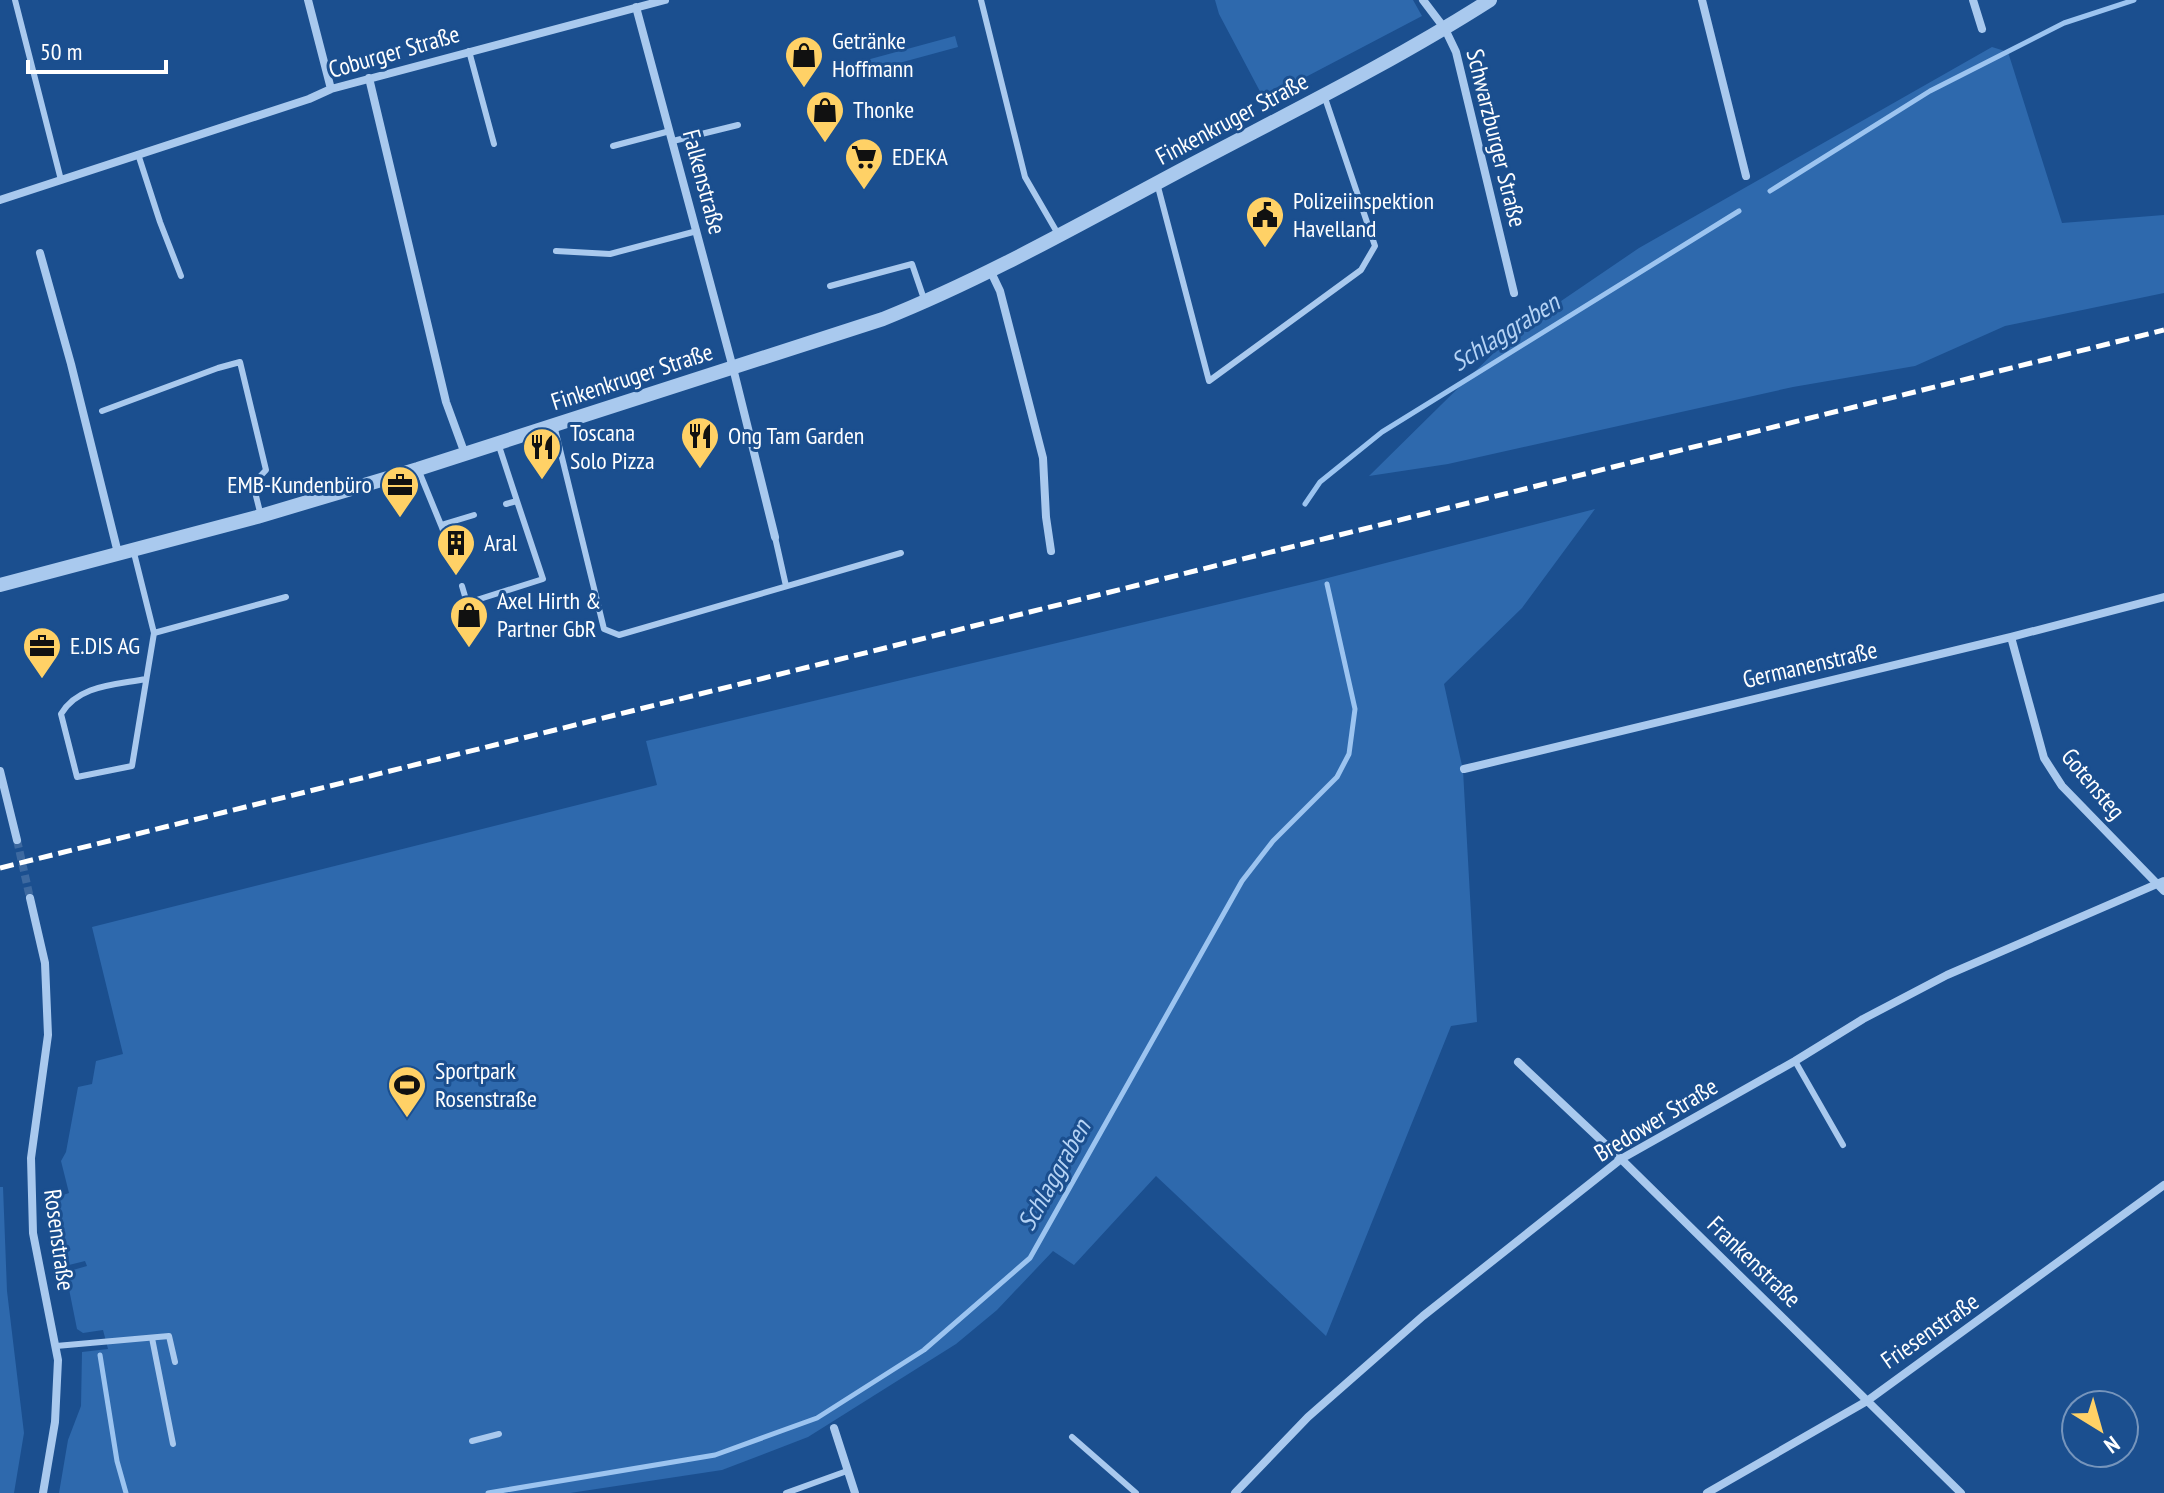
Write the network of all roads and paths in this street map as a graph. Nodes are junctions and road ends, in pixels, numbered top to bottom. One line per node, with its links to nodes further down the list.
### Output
1 (15, 0): 22 (lane)
2 (308, 0): 14 (street)
3 (665, 0): 9 (street, Coburger Straße)
4 (981, 0): 26 (lane)
5 (1423, 0): 10 (street, Schwarzburger Straße)
6 (1490, 0): 10 (street, Finkenkruger Straße)
7 (1702, 0): 21 (street)
8 (1973, 0): 11 (street)
9 (629, 6): 12 (street, Coburger Straße); 17 (street, Falkenstraße)
10 (1445, 29): 15 (street, Finkenkruger Straße); 32 (street, Schwarzburger Straße)
11 (1982, 29)
12 (469, 51): 13 (street, Coburger Straße); 18 (lane)
13 (369, 78): 14 (street, Coburger Straße); 38 (street)
14 (331, 89): 20 (street, Coburger Straße)
15 (1324, 95): 23 (street, Finkenkruger Straße); 23 (lane)
16 (738, 125): 17 (lane)
17 (671, 136): 19 (lane); 25 (street, Falkenstraße)
18 (494, 144)
19 (613, 146)
20 (138, 154): 22 (street, Coburger Straße); 30 (lane)
21 (1746, 176)
22 (61, 180): 24 (street, Coburger Straße)
23 (1157, 183): 26 (street, Finkenkruger Straße)
24 (0, 200)
25 (697, 231): 27 (lane); 34 (street, Falkenstraße)
26 (1059, 235): 29 (street, Finkenkruger Straße)
27 (556, 251)
28 (40, 253): 46 (street)
29 (990, 270): 33 (street, Finkenkruger Straße); 47 (street)
30 (181, 276)
31 (830, 286): 33 (lane)
32 (1514, 293)
33 (925, 302): 34 (street, Finkenkruger Straße)
34 (733, 368): 36 (street, Finkenkruger Straße); 45 (street, Falkenstraße)
35 (102, 411): 43 (lane)
36 (554, 425): 37 (street, Finkenkruger Straße); 52 (lane)
37 (498, 443): 38 (street, Finkenkruger Straße); 40 (lane)
38 (465, 454): 39 (street, Finkenkruger Straße)
39 (418, 469): 43 (street, Finkenkruger Straße); 44 (lane)
40 (517, 501): 41 (lane); 51 (lane)
41 (506, 504)
42 (474, 515): 44 (lane)
43 (261, 516): 46 (street, Finkenkruger Straße)
44 (441, 525): 49 (lane)
45 (775, 537): 52 (lane)
46 (126, 551): 50 (street, Finkenkruger Straße); 55 (lane)
47 (1051, 551)
48 (901, 553): 52 (lane)
49 (453, 557)
50 (0, 585)
51 (462, 586)
52 (786, 586)
53 (286, 597): 55 (lane)
54 (2164, 597): 56 (street, Germanenstraße)
55 (154, 633): 57 (lane)
56 (2011, 637): 58 (street, Germanenstraße); 61 (street, Gotensteg)
57 (146, 679): 57 (lane)
58 (1464, 769)
59 (0, 771): 60 (street)
60 (17, 840)
61 (2162, 886): 63 (street, Bredower Straße)
62 (30, 898): 69 (street, Rosenstraße)
63 (1795, 1061): 65 (lane); 66 (street, Bredower Straße)
64 (1518, 1062): 66 (street, Frankenstraße)
65 (1843, 1145)
66 (1621, 1159): 71 (street, Frankenstraße); 82 (street, Bredower Straße)
67 (2164, 1185): 71 (street, Friesenstraße)
68 (152, 1338): 69 (lane); 70 (lane); 76 (lane)
69 (56, 1346): 78 (street, Rosenstraße)
70 (175, 1362)
71 (1867, 1401): 83 (street, Friesenstraße); 84 (street, Frankenstraße)
72 (834, 1428): 77 (street)
73 (499, 1434): 75 (lane)
74 (1072, 1437): 81 (lane)
75 (472, 1441)
76 (173, 1444)
77 (847, 1471): 79 (lane); 80 (street)
78 (43, 1493)
79 (786, 1493)
80 (855, 1493)
81 (1136, 1493)
82 (1235, 1493)
83 (1707, 1493)
84 (1961, 1493)

